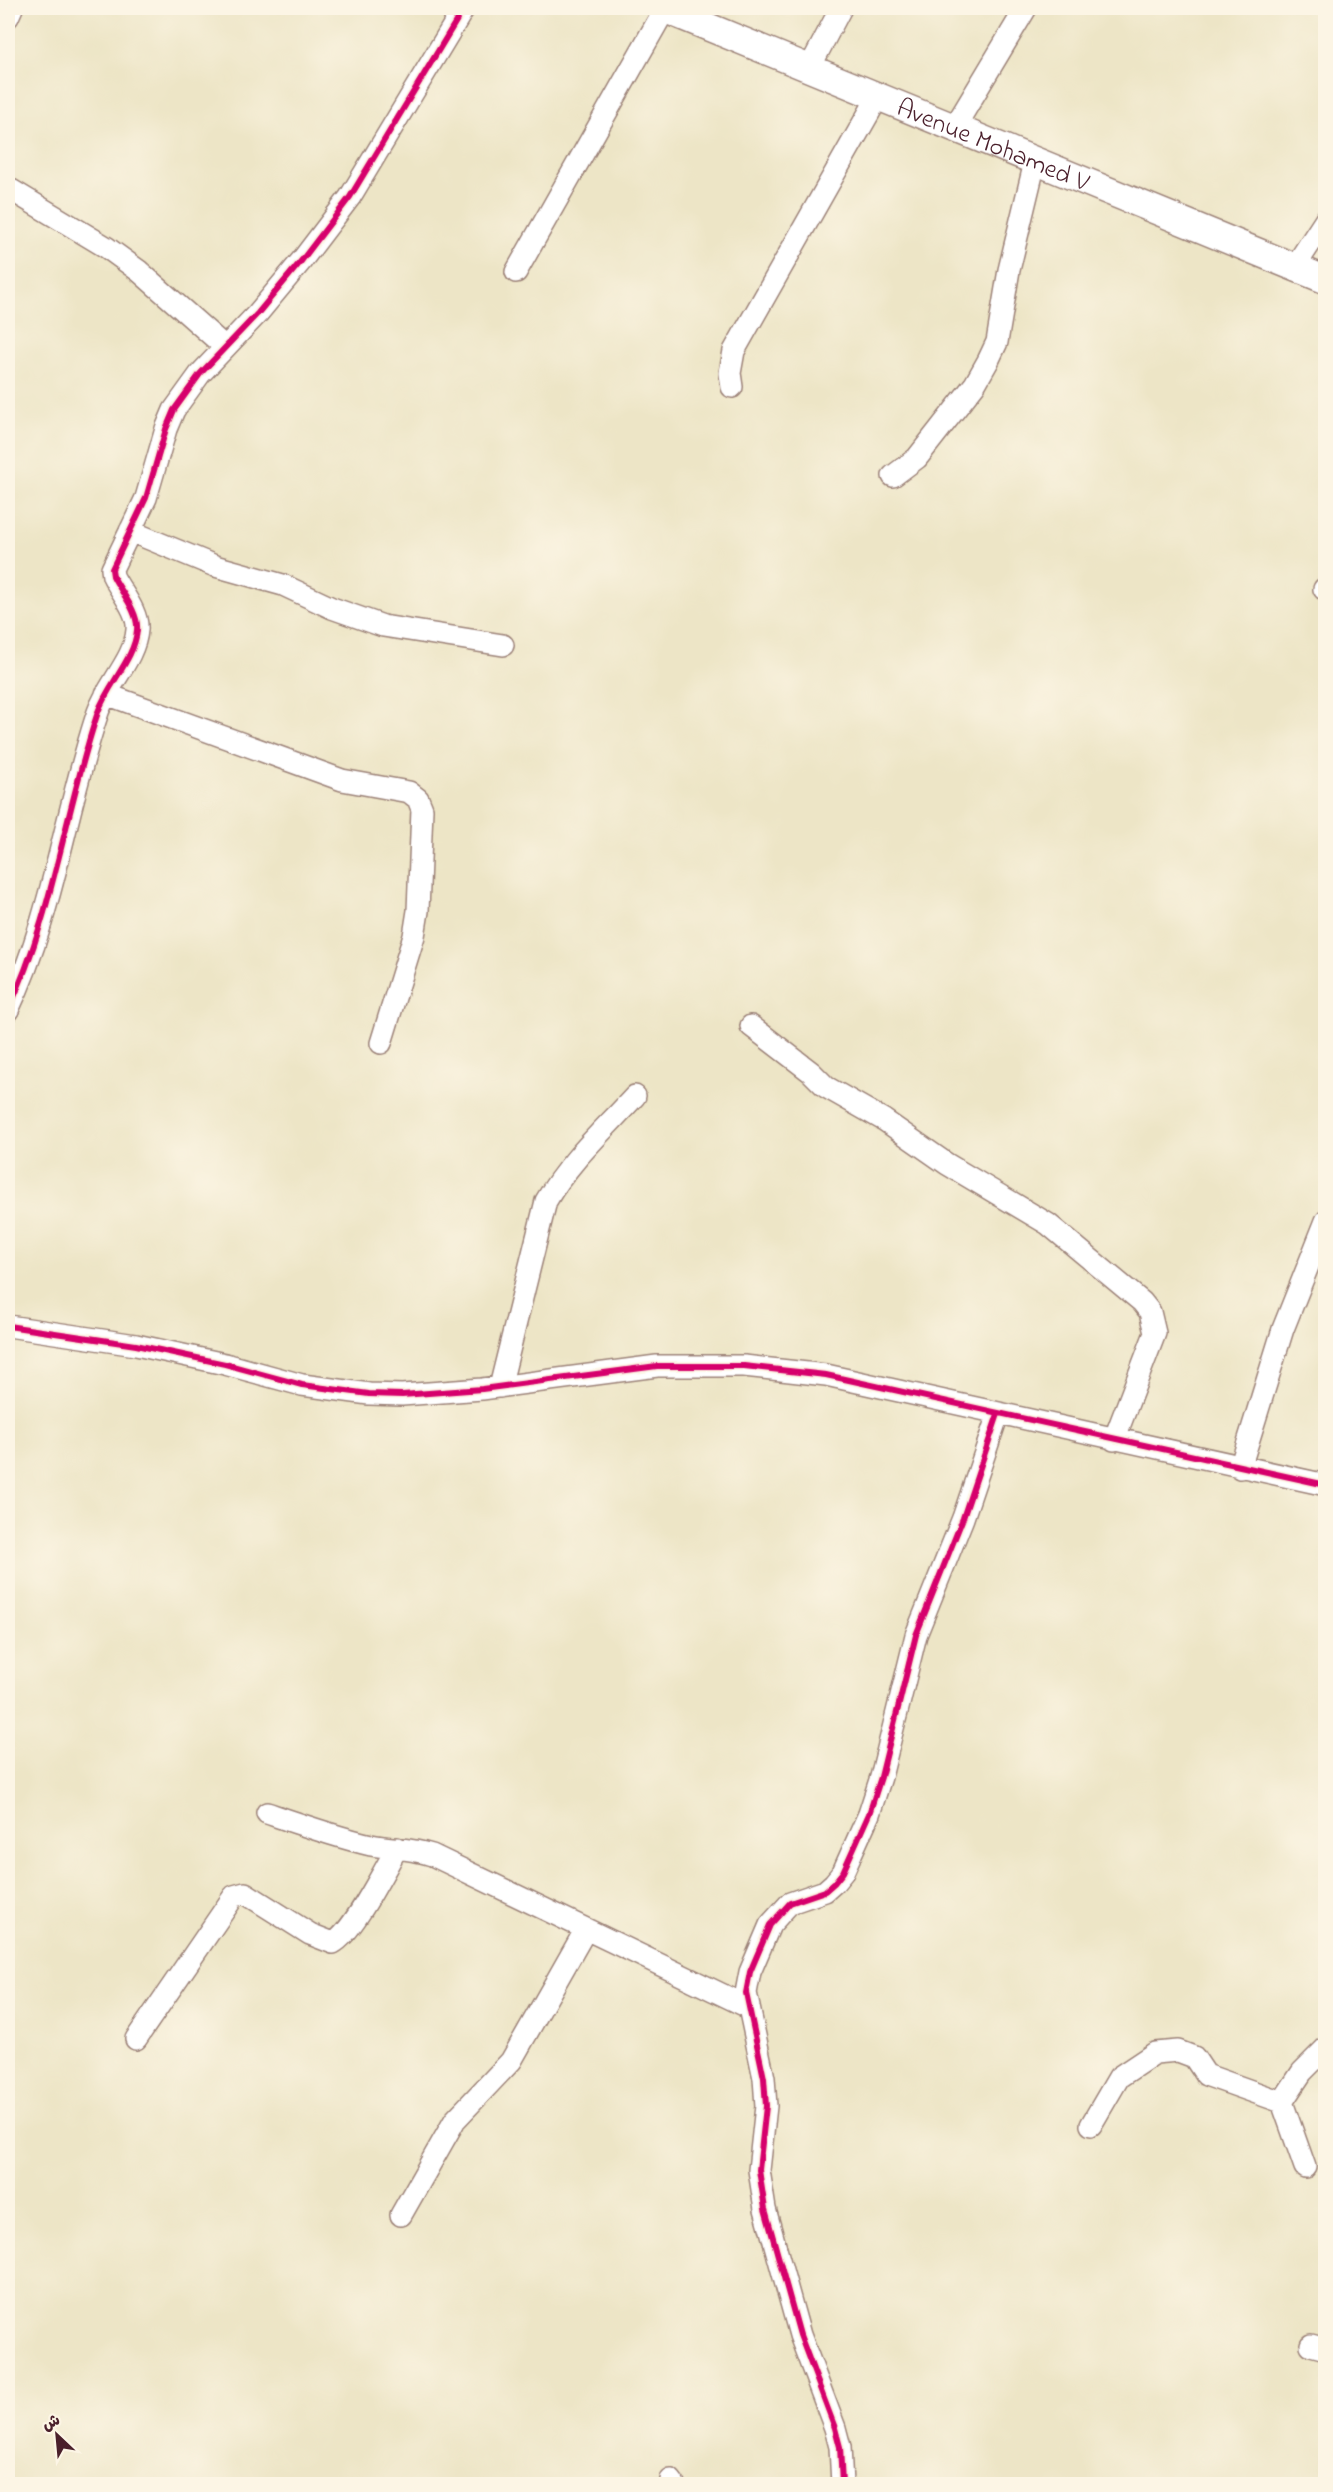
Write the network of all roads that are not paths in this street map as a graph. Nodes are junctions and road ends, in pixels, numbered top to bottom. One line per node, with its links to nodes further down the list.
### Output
1 (12, 8): 6 (street)
2 (464, 8): 16 (street)
3 (664, 8): 7 (main road, Avenue Mohamed V); 14 (street)
4 (841, 8): 7 (street)
5 (1026, 8): 9 (street)
6 (8, 17)
7 (809, 69): 8 (main road, Avenue Mohamed V)
8 (878, 97): 9 (main road, Avenue Mohamed V); 17 (street)
9 (954, 128): 10 (main road, Avenue Mohamed V)
10 (1035, 162): 13 (main road, Avenue Mohamed V); 18 (street)
11 (8, 188): 16 (street)
12 (1326, 219): 13 (street)
13 (1294, 268): 15 (main road, Avenue Mohamed V)
14 (516, 272)
15 (1326, 280)
16 (225, 347): 19 (street)
17 (732, 387)
18 (893, 476)
19 (130, 531): 20 (street); 21 (street)
20 (503, 645)
21 (106, 694): 22 (street); 24 (street)
22 (8, 1010)
23 (751, 1026): 30 (street)
24 (381, 1043)
25 (635, 1096): 28 (street)
26 (1326, 1221): 31 (street)
27 (8, 1326): 28 (street)
28 (500, 1387): 29 (street)
29 (999, 1414): 30 (street); 36 (street)
30 (1114, 1440): 31 (street)
31 (1240, 1468): 32 (street)
32 (1326, 1485)
33 (267, 1814): 34 (street)
34 (397, 1848): 35 (street); 37 (street)
35 (586, 1929): 36 (street); 42 (street)
36 (748, 2007): 43 (street)
37 (136, 2038)
38 (1326, 2048): 39 (street)
39 (1282, 2102): 40 (street); 41 (street)
40 (1091, 2125)
41 (1305, 2168)
42 (401, 2215)
43 (842, 2484)

